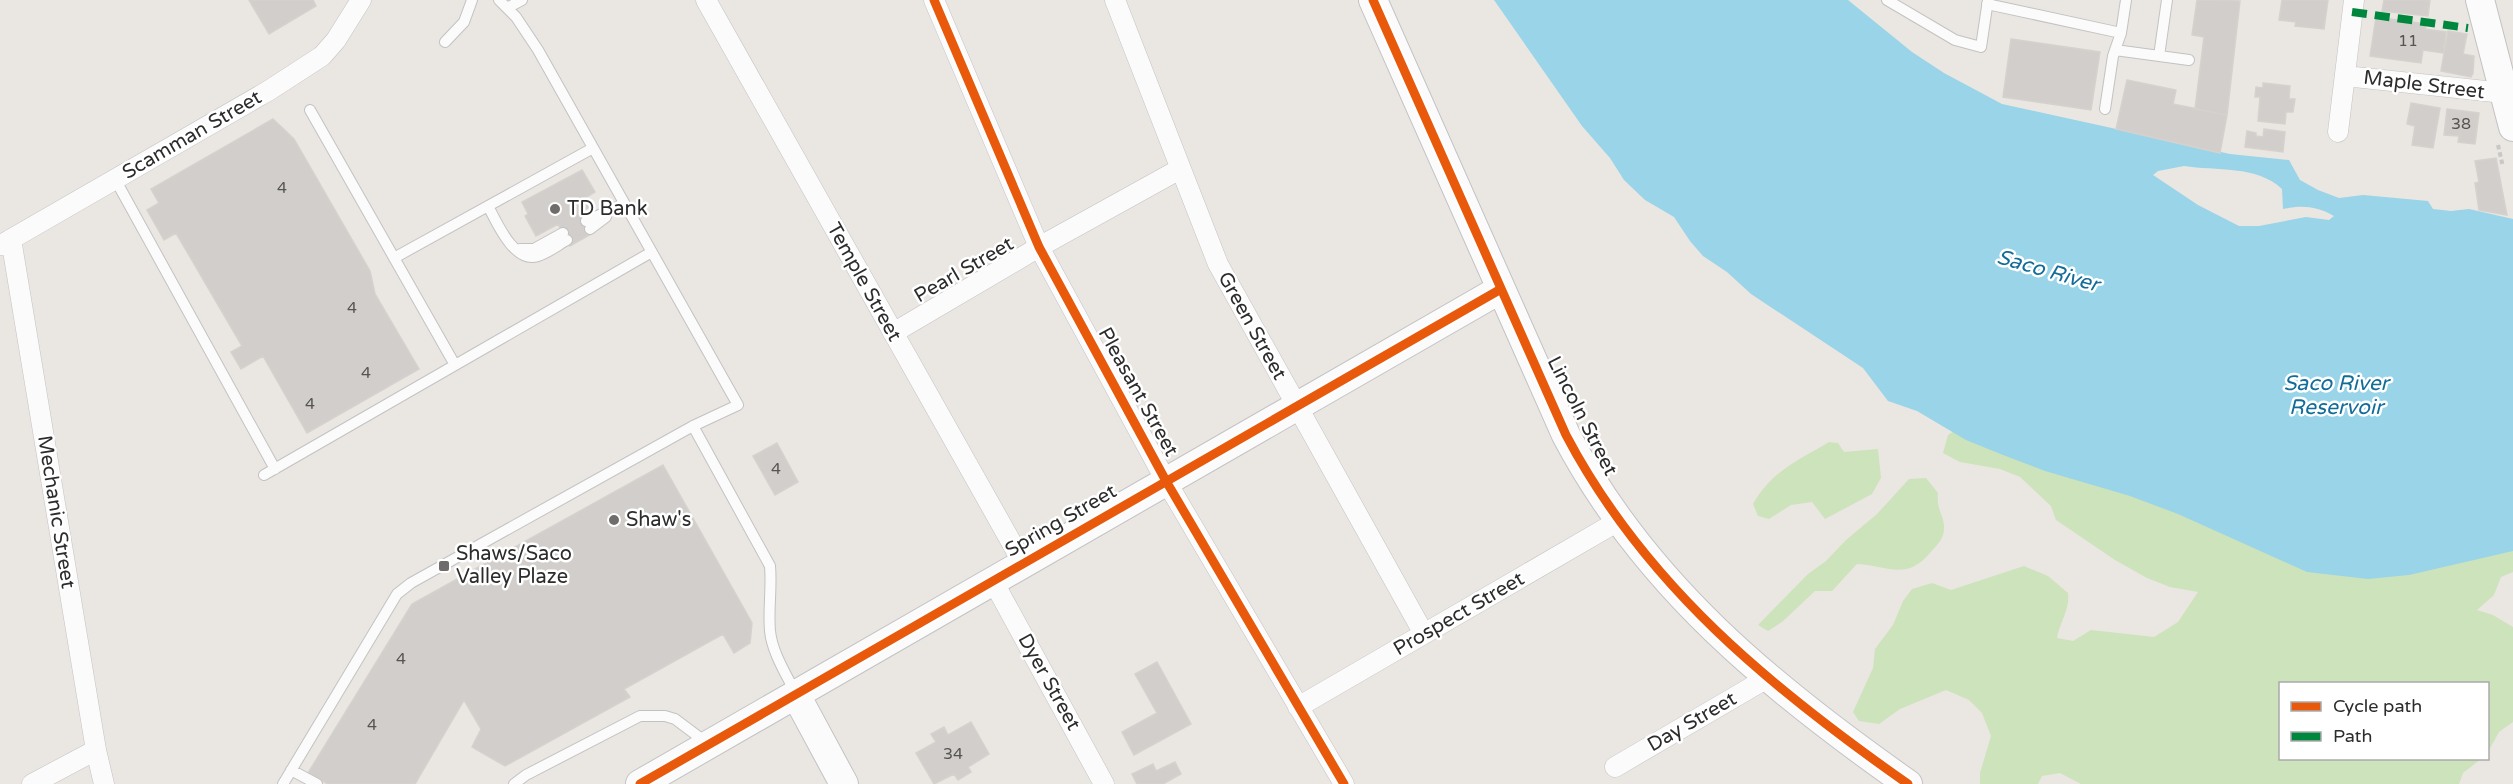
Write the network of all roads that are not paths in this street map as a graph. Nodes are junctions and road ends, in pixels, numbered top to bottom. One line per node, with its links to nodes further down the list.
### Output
1 (361, 0): 29 (street, Scamman Street)
2 (472, 0): 17 (lane)
3 (499, 0): 15 (lane)
4 (522, 0): 15 (lane)
5 (706, 0): 39 (street, Temple Street)
6 (934, 0): 35 (street, Pleasant Street)
7 (1114, 0): 28 (street, Green Street)
8 (1373, 0): 38 (street, Lincoln Street)
9 (1887, 0): 14 (lane)
10 (2126, 0): 16 (lane)
11 (2167, 0): 19 (lane)
12 (2354, 0): 21 (street, Maple Street)
13 (2480, 0): 22 (street)
14 (1988, 2): 16 (lane)
15 (507, 8): 27 (lane)
16 (2121, 33): 18 (lane)
17 (445, 42)
18 (2115, 50): 19 (lane); 23 (lane)
19 (2159, 56): 20 (lane)
20 (2189, 60)
21 (2345, 76): 22 (street, Maple Street); 26 (street, Maple Street)
22 (2504, 93): 25 (street)
23 (2105, 109)
24 (310, 110): 37 (lane)
25 (2513, 127)
26 (2338, 132)
27 (593, 148): 30 (lane); 31 (lane)
28 (1180, 169): 35 (street, Pearl Street); 41 (street, Green Street)
29 (115, 179): 34 (street, Scamman Street); 43 (lane)
30 (488, 206): 33 (lane); 37 (lane)
31 (621, 206): 32 (lane); 36 (lane)
32 (588, 225)
33 (565, 237)
34 (5, 242): 54 (street, Mechanic Street)
35 (1039, 247): 39 (street, Pearl Street); 45 (street, Pleasant Street)
36 (650, 253): 40 (lane); 42 (lane)
37 (394, 258): 40 (lane)
38 (1501, 289): 41 (street, Spring Street); 46 (street, Lincoln Street)
39 (892, 333): 47 (street, Temple Street)
40 (455, 365): 43 (lane)
41 (1297, 408): 45 (street, Spring Street); 49 (street, Green Street)
42 (693, 426): 51 (lane); 56 (lane)
43 (275, 469): 44 (lane)
44 (264, 475)
45 (1166, 481): 47 (street, Spring Street); 52 (street, Pleasant Street)
46 (1620, 520): 49 (street, Prospect Street); 50 (street, Lincoln Street)
47 (1023, 563): 48 (street, Spring Street)
48 (993, 581): 51 (street, Spring Street); 63 (street, Dyer Street)
49 (1424, 634): 52 (street, Prospect Street)
50 (1769, 677): 55 (street, Day Street); 65 (street, Lincoln Street)
51 (796, 695): 53 (street, Spring Street); 62 (street)
52 (1298, 707): 64 (street, Pleasant Street)
53 (709, 745): 60 (lane); 61 (street, Spring Street)
54 (96, 750): 57 (street); 58 (street, Mechanic Street)
55 (1615, 767)
56 (289, 779): 59 (lane)
57 (32, 784)
58 (104, 784)
59 (317, 784)
60 (514, 784)
61 (640, 784)
62 (844, 784)
63 (1104, 784)
64 (1344, 784)
65 (1908, 784)

